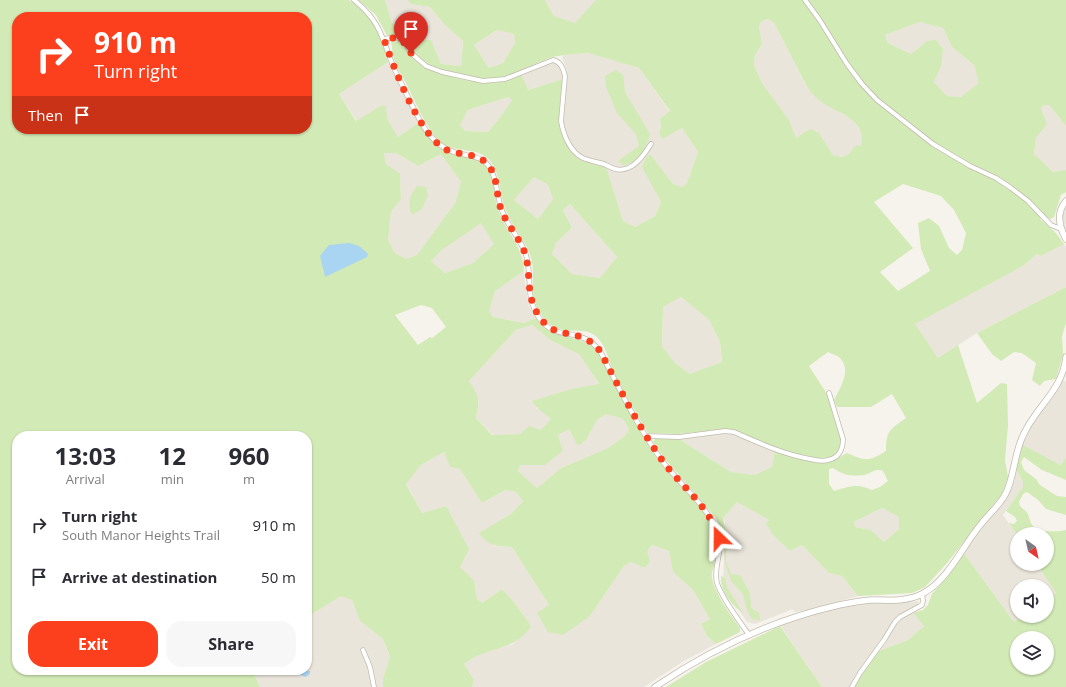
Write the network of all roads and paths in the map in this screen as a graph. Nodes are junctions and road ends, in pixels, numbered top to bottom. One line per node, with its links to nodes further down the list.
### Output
1 (354, 0): 3 (street)
2 (805, 0): 6 (street)
3 (384, 39): 4 (street); 10 (street)
4 (651, 144)
5 (1066, 201): 6 (street)
6 (1061, 229): 7 (street)
7 (1066, 239)
8 (1066, 357): 11 (street)
9 (829, 393): 10 (street)
10 (646, 436): 12 (street)
11 (922, 594): 12 (street); 16 (street)
12 (749, 635): 15 (street)
13 (363, 650): 14 (street)
14 (374, 687)
15 (655, 687)
16 (852, 687)

